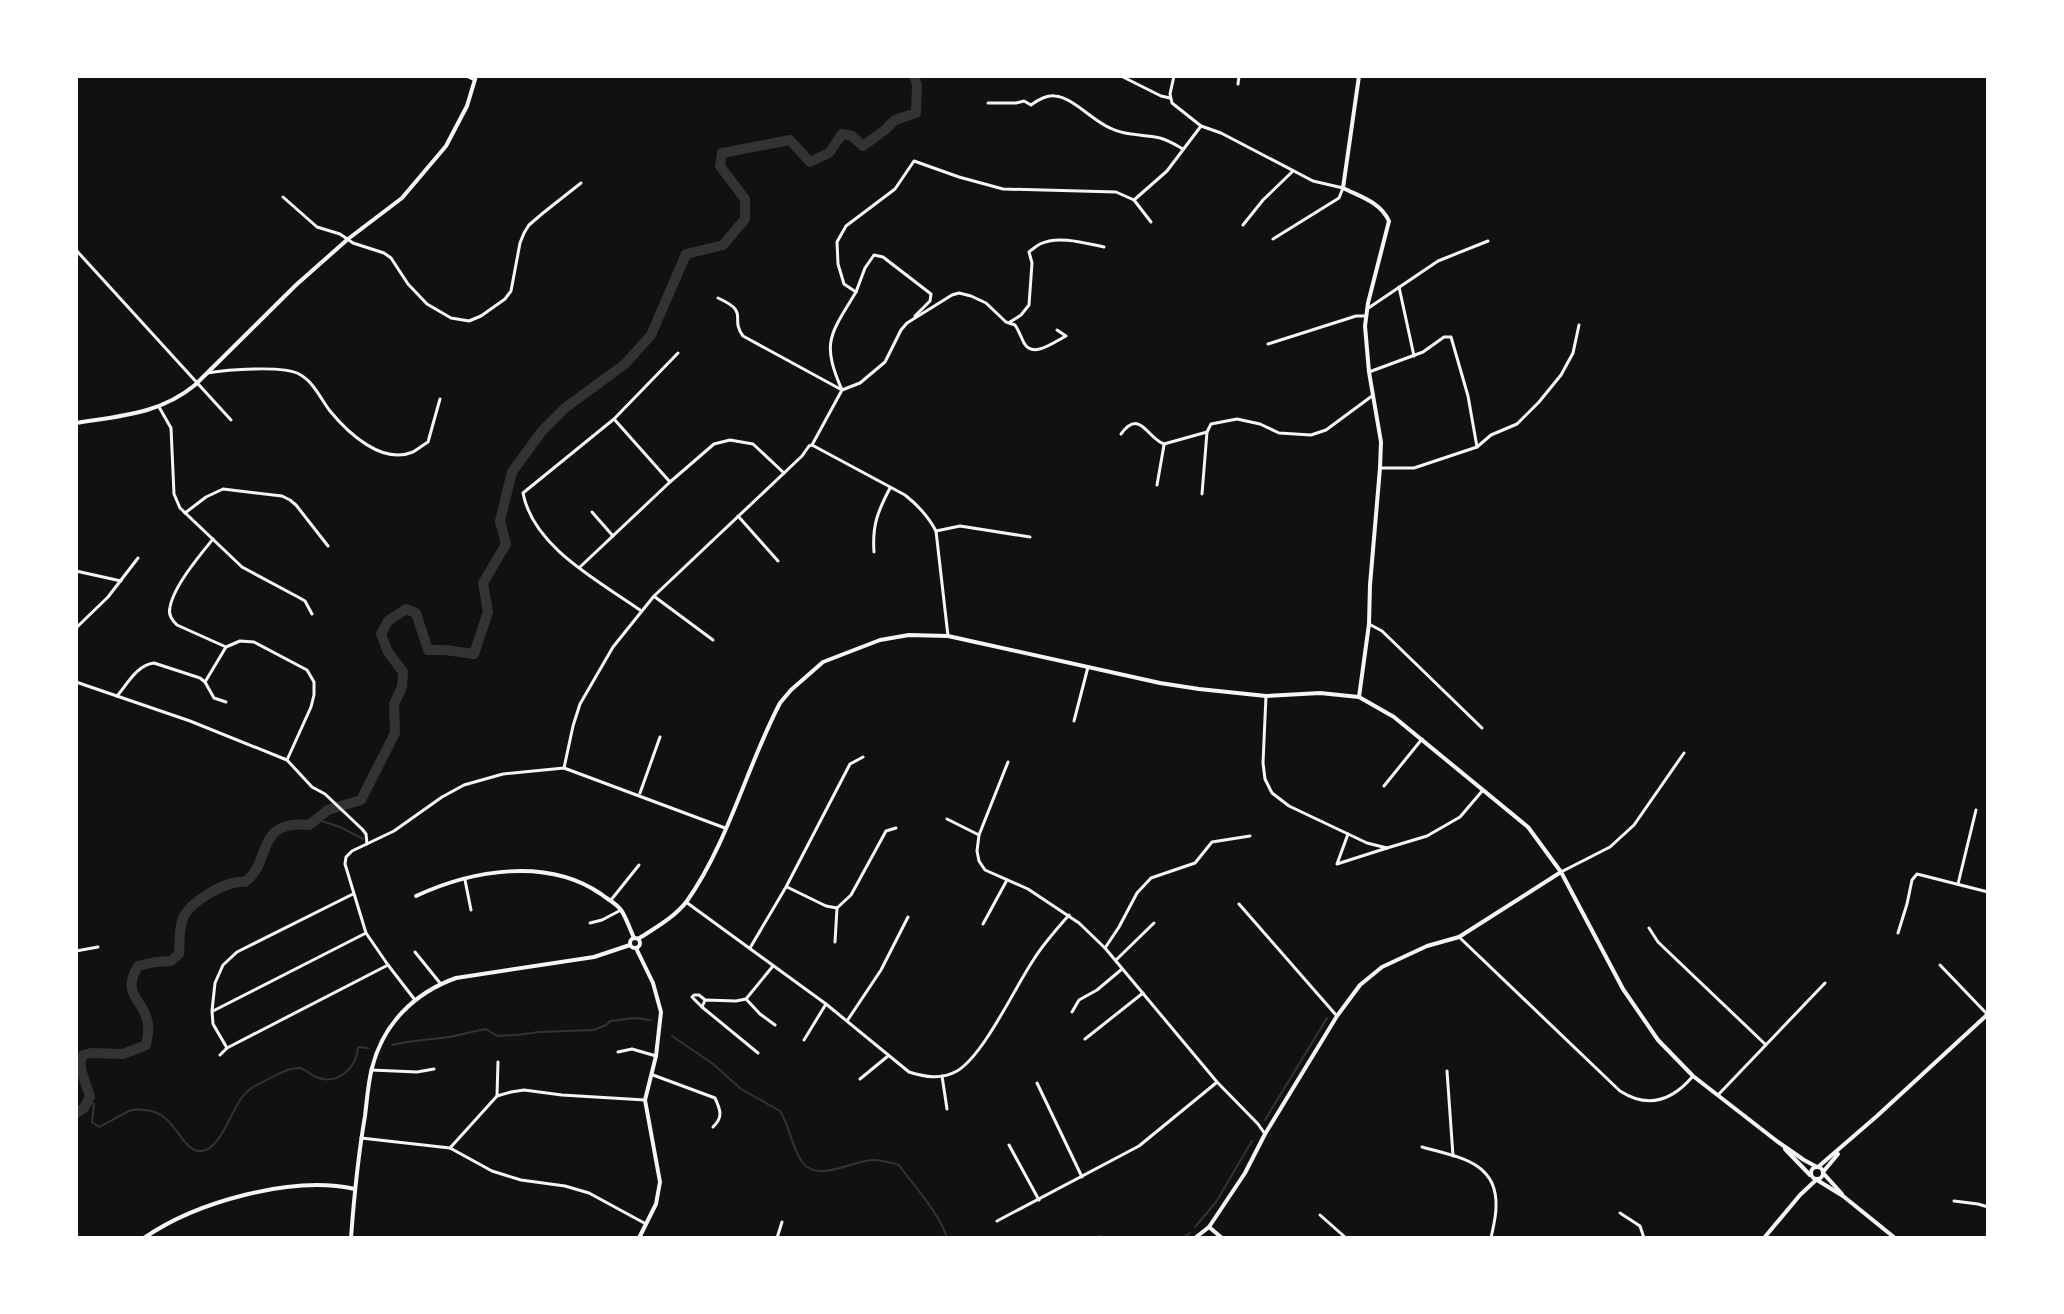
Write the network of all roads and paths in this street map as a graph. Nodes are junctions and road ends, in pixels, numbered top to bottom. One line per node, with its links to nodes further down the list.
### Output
1 (466, 76): 6 (street)
2 (1121, 76): 8 (street)
3 (1174, 76): 8 (street)
4 (1239, 76): 7 (street)
5 (1359, 76): 14 (main road)
6 (475, 78): 19 (main road)
7 (1238, 84)
8 (1170, 98): 10 (street)
9 (988, 103): 11 (street)
10 (1201, 126): 11 (street); 12 (street)
11 (1183, 149): 16 (street)
12 (1292, 171): 14 (street); 18 (street)
13 (581, 183): 19 (street)
14 (1343, 188): 20 (street); 27 (main road)
15 (283, 197): 19 (street)
16 (1134, 200): 17 (street); 25 (street)
17 (1151, 222)
18 (1243, 225)
19 (348, 239): 37 (main road)
20 (1273, 239)
21 (1488, 241): 24 (street)
22 (1104, 247): 29 (street)
23 (76, 250): 38 (street)
24 (1399, 287): 27 (street); 35 (street)
25 (856, 292): 30 (street); 39 (street)
26 (718, 298): 39 (street)
27 (1367, 309): 28 (main road)
28 (1366, 316): 33 (street); 36 (main road)
29 (1010, 322): 30 (street); 32 (street)
30 (907, 323): 39 (street)
31 (1579, 325): 50 (street)
32 (1057, 330)
33 (1268, 344)
34 (678, 353): 43 (street)
35 (1414, 356): 36 (street); 50 (street)
36 (1369, 372): 40 (main road)
37 (207, 373): 38 (main road); 41 (street)
38 (197, 383): 42 (main road); 44 (street)
39 (842, 390): 49 (street)
40 (1373, 395): 46 (street); 51 (main road)
41 (440, 399)
42 (159, 407): 45 (main road); 58 (street)
43 (614, 419): 53 (street); 68 (street)
44 (231, 420)
45 (76, 423)
46 (1207, 432): 48 (street); 56 (street)
47 (1121, 434): 48 (street)
48 (1164, 444): 54 (street)
49 (812, 445): 52 (street); 55 (street)
50 (1477, 447): 51 (street)
51 (1380, 468): 74 (main road)
52 (784, 473): 53 (street); 59 (street)
53 (670, 482): 61 (street)
54 (1157, 485)
55 (890, 488): 60 (street); 65 (street)
56 (1202, 494)
57 (592, 512): 61 (street)
58 (185, 513): 63 (street); 64 (street)
59 (738, 516): 67 (street); 71 (street)
60 (936, 531): 62 (street); 76 (street)
61 (613, 536): 68 (street)
62 (1030, 537)
63 (213, 539): 73 (street); 78 (street)
64 (328, 546)
65 (874, 552)
66 (138, 558): 70 (street)
67 (778, 561)
68 (580, 567): 72 (street)
69 (76, 571): 70 (street)
70 (121, 581): 75 (street)
71 (654, 596): 72 (street); 77 (street)
72 (641, 611): 94 (street)
73 (312, 614)
74 (1369, 624): 84 (main road); 87 (street)
75 (76, 628)
76 (948, 636): 79 (main road); 100 (main road)
77 (713, 640)
78 (226, 647): 81 (street); 92 (street)
79 (1088, 667): 83 (main road); 86 (street)
80 (76, 682): 82 (street)
81 (205, 682): 82 (street); 85 (street)
82 (117, 696): 92 (street)
83 (1266, 696): 84 (main road); 102 (street)
84 (1359, 697): 89 (main road)
85 (226, 702)
86 (1074, 721)
87 (1482, 728)
88 (660, 737): 97 (street)
89 (1422, 739): 95 (street); 96 (main road)
90 (1684, 753): 108 (street)
91 (863, 757): 112 (street)
92 (287, 760): 105 (street)
93 (1008, 762): 103 (street)
94 (564, 768): 97 (street); 105 (street)
95 (1384, 786)
96 (1483, 790): 106 (street); 108 (main road)
97 (639, 795): 100 (street)
98 (1976, 810): 111 (street)
99 (947, 819): 103 (street)
100 (725, 828): 117 (main road)
101 (896, 828): 119 (street)
102 (1348, 834): 106 (street); 106 (street)
103 (979, 835): 110 (street)
104 (1250, 836): 136 (street)
105 (367, 844): 114 (street)
106 (1387, 848)
107 (639, 865): 116 (street)
108 (1561, 872): 130 (main road); 173 (main road)
109 (465, 880): 115 (main road); 116 (main road); 120 (street)
110 (1007, 880): 122 (street); 126 (street)
111 (1958, 884): 113 (street); 129 (street)
112 (786, 887): 119 (street); 135 (street)
113 (1988, 892)
114 (353, 894): 128 (street); 152 (street)
115 (416, 896)
116 (610, 901): 121 (main road)
117 (686, 902): 131 (main road); 135 (street)
118 (1239, 904): 155 (street)
119 (837, 908): 132 (street)
120 (471, 910)
121 (621, 910): 124 (street); 131 (main road)
122 (1069, 915): 136 (street); 172 (street)
123 (908, 917): 156 (street)
124 (590, 923)
125 (1154, 923): 139 (street)
126 (983, 924)
127 (1649, 928): 160 (street)
128 (366, 933): 140 (street); 152 (street)
129 (1898, 933)
130 (1459, 937): 155 (main road); 173 (street)
131 (636, 939): 134 (main road); 134 (main road)
132 (835, 942)
133 (98, 947): 137 (street)
134 (633, 947): 145 (main road); 165 (main road)
135 (750, 948): 142 (street)
136 (1105, 948): 139 (street)
137 (76, 951)
138 (415, 952): 145 (street)
139 (1115, 961): 143 (street)
140 (388, 965): 148 (street); 161 (street)
141 (1940, 965): 154 (street)
142 (773, 966): 147 (street); 150 (street)
143 (1122, 969): 146 (street); 153 (street)
144 (1825, 983): 160 (street)
145 (440, 984): 148 (main road)
146 (1143, 993): 158 (street); 175 (street)
147 (746, 999): 149 (street); 157 (street)
148 (415, 1000): 169 (main road)
149 (705, 1000): 151 (street); 151 (street)
150 (826, 1004): 156 (street); 159 (street)
151 (702, 1007): 163 (street)
152 (212, 1011): 161 (street)
153 (1072, 1012)
154 (1988, 1014): 186 (main road)
155 (1337, 1016): 182 (main road)
156 (847, 1022): 166 (street)
157 (775, 1025)
158 (1085, 1039)
159 (804, 1040)
160 (1765, 1044): 177 (street)
161 (227, 1048): 164 (street)
162 (618, 1052): 165 (street)
163 (758, 1053)
164 (220, 1055)
165 (656, 1056): 171 (main road)
166 (889, 1056): 172 (street); 174 (street)
167 (498, 1062): 178 (street)
168 (434, 1069): 169 (street)
169 (371, 1070): 183 (main road)
170 (1447, 1071): 189 (street)
171 (650, 1074): 179 (main road); 181 (street)
172 (942, 1076): 180 (street)
173 (1693, 1076): 177 (main road)
174 (860, 1079)
175 (1217, 1082): 182 (street); 193 (street)
176 (1037, 1083): 193 (street)
177 (1718, 1095): 184 (main road)
178 (497, 1096): 179 (street); 188 (street)
179 (645, 1100): 205 (main road)
180 (947, 1109)
181 (713, 1127)
182 (1265, 1134): 206 (main road)
183 (361, 1138): 188 (street); 195 (main road)
184 (1778, 1142): 190 (main road); 192 (main road)
185 (1009, 1145): 198 (street)
186 (1844, 1146): 190 (main road); 191 (main road)
187 (1422, 1147): 189 (street)
188 (450, 1148): 205 (street)
189 (1453, 1156): 214 (street)
190 (1818, 1167): 191 (main road); 192 (main road)
191 (1823, 1173): 194 (main road); 197 (main road)
192 (1811, 1175): 194 (main road); 196 (main road)
193 (1082, 1177): 198 (street)
194 (1816, 1180): 196 (main road); 197 (main road)
195 (355, 1189): 207 (main road); 208 (main road)
196 (1800, 1195): 216 (main road)
197 (1843, 1196): 217 (main road)
198 (1039, 1200): 203 (street)
199 (1954, 1201): 200 (street)
200 (1988, 1207)
201 (1620, 1213): 215 (street)
202 (1320, 1215): 213 (street)
203 (997, 1221)
204 (782, 1222): 210 (street)
205 (646, 1224): 209 (main road)
206 (1209, 1227): 211 (main road); 212 (main road)
207 (144, 1238)
208 (351, 1238)
209 (639, 1238)
210 (777, 1238)
211 (1195, 1238)
212 (1222, 1238)
213 (1346, 1238)
214 (1491, 1238)
215 (1644, 1238)
216 (1764, 1238)
217 (1895, 1238)

